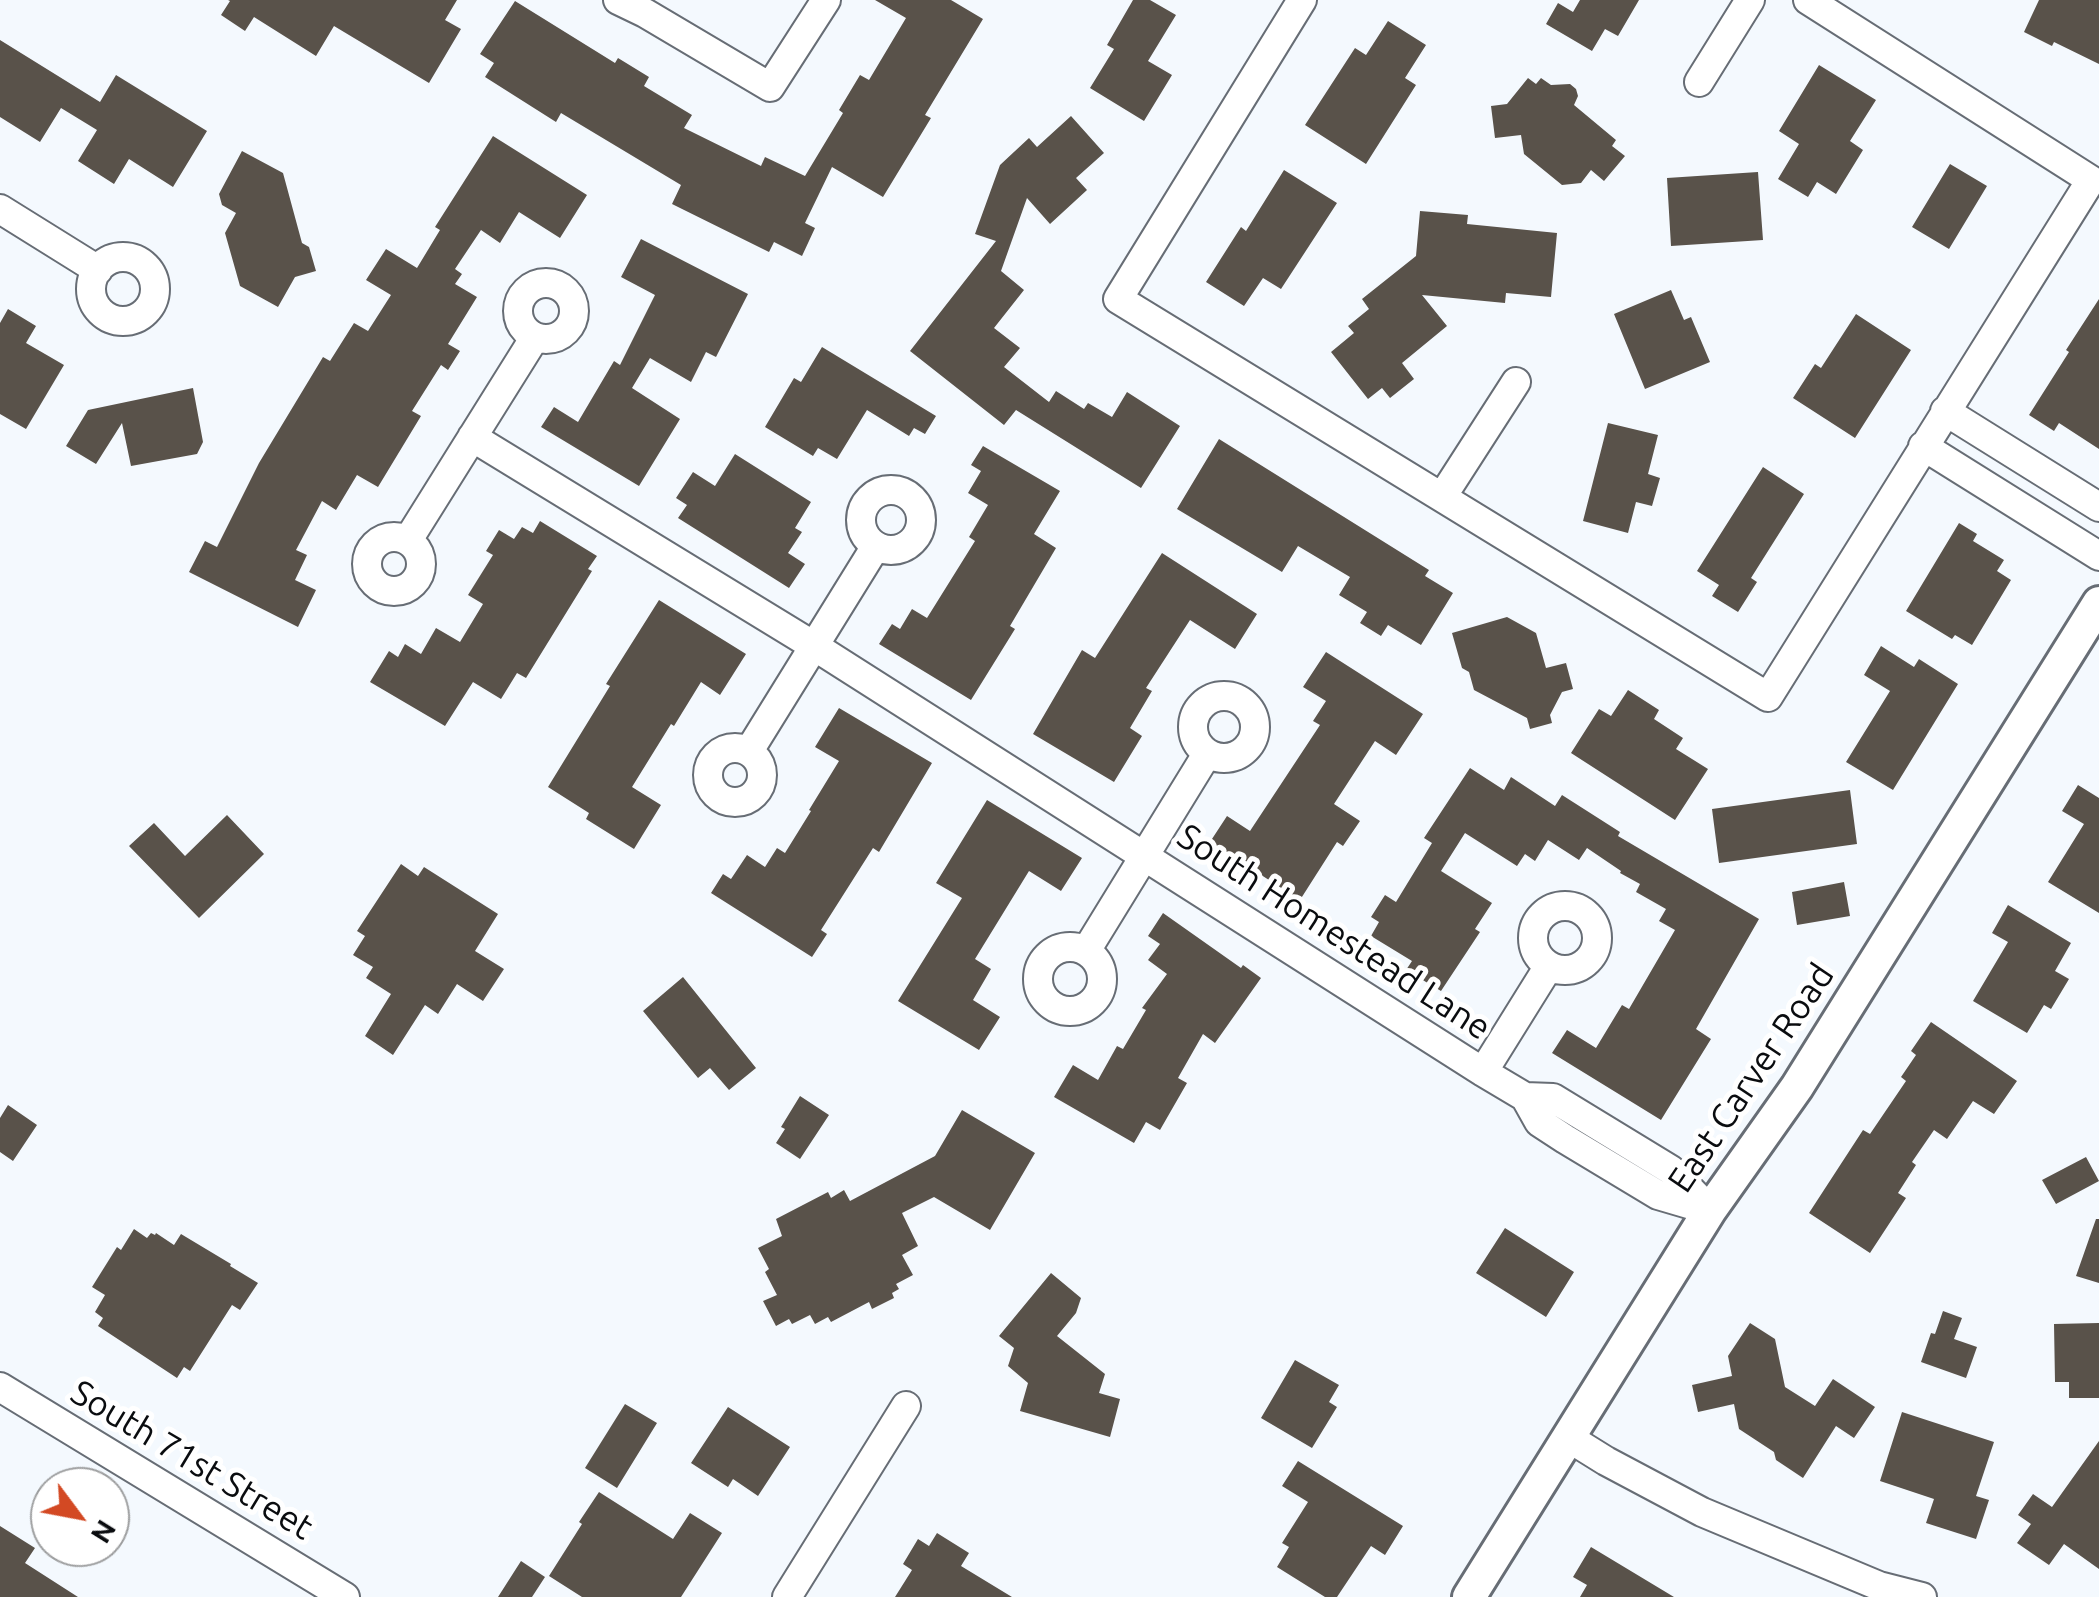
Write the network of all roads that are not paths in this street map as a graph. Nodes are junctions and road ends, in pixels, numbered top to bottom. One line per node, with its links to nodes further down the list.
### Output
1 (618, 0): 2 (street)
2 (826, 0)
3 (1302, 0): 15 (street)
4 (1750, 0): 6 (street)
5 (1808, 0): 11 (street)
6 (1699, 82)
7 (0, 209): 8 (street)
8 (98, 270)
9 (535, 337): 12 (street)
10 (1516, 382): 15 (street)
11 (1945, 411): 13 (street); 14 (street)
12 (472, 438): 18 (street); 22 (street, South Homestead Lane)
13 (1924, 446): 15 (street); 17 (street)
14 (2046, 474): 16 (street); 17 (street)
15 (1442, 497)
16 (2099, 508)
17 (2024, 509): 20 (street)
18 (408, 540)
19 (876, 546): 22 (street)
20 (2099, 556)
21 (2099, 603): 29 (street, East Carver Road)
22 (814, 646): 23 (street); 25 (street, South Homestead Lane)
23 (748, 751)
24 (1207, 754): 25 (street, South Homestead Lane)
25 (1145, 855): 26 (street, South Homestead Lane); 28 (street, South Homestead Lane)
26 (1086, 951)
27 (1549, 966): 28 (street, South Homestead Lane)
28 (1483, 1072): 29 (street, South Homestead Lane)
29 (1710, 1210): 32 (street, East Carver Road)
30 (0, 1387): 33 (street, South 71st Street)
31 (906, 1406): 34 (street)
32 (1569, 1438): 35 (street, East Carver Road); 36 (street)
33 (345, 1597)
34 (787, 1597)
35 (1469, 1597)
36 (1922, 1597)

